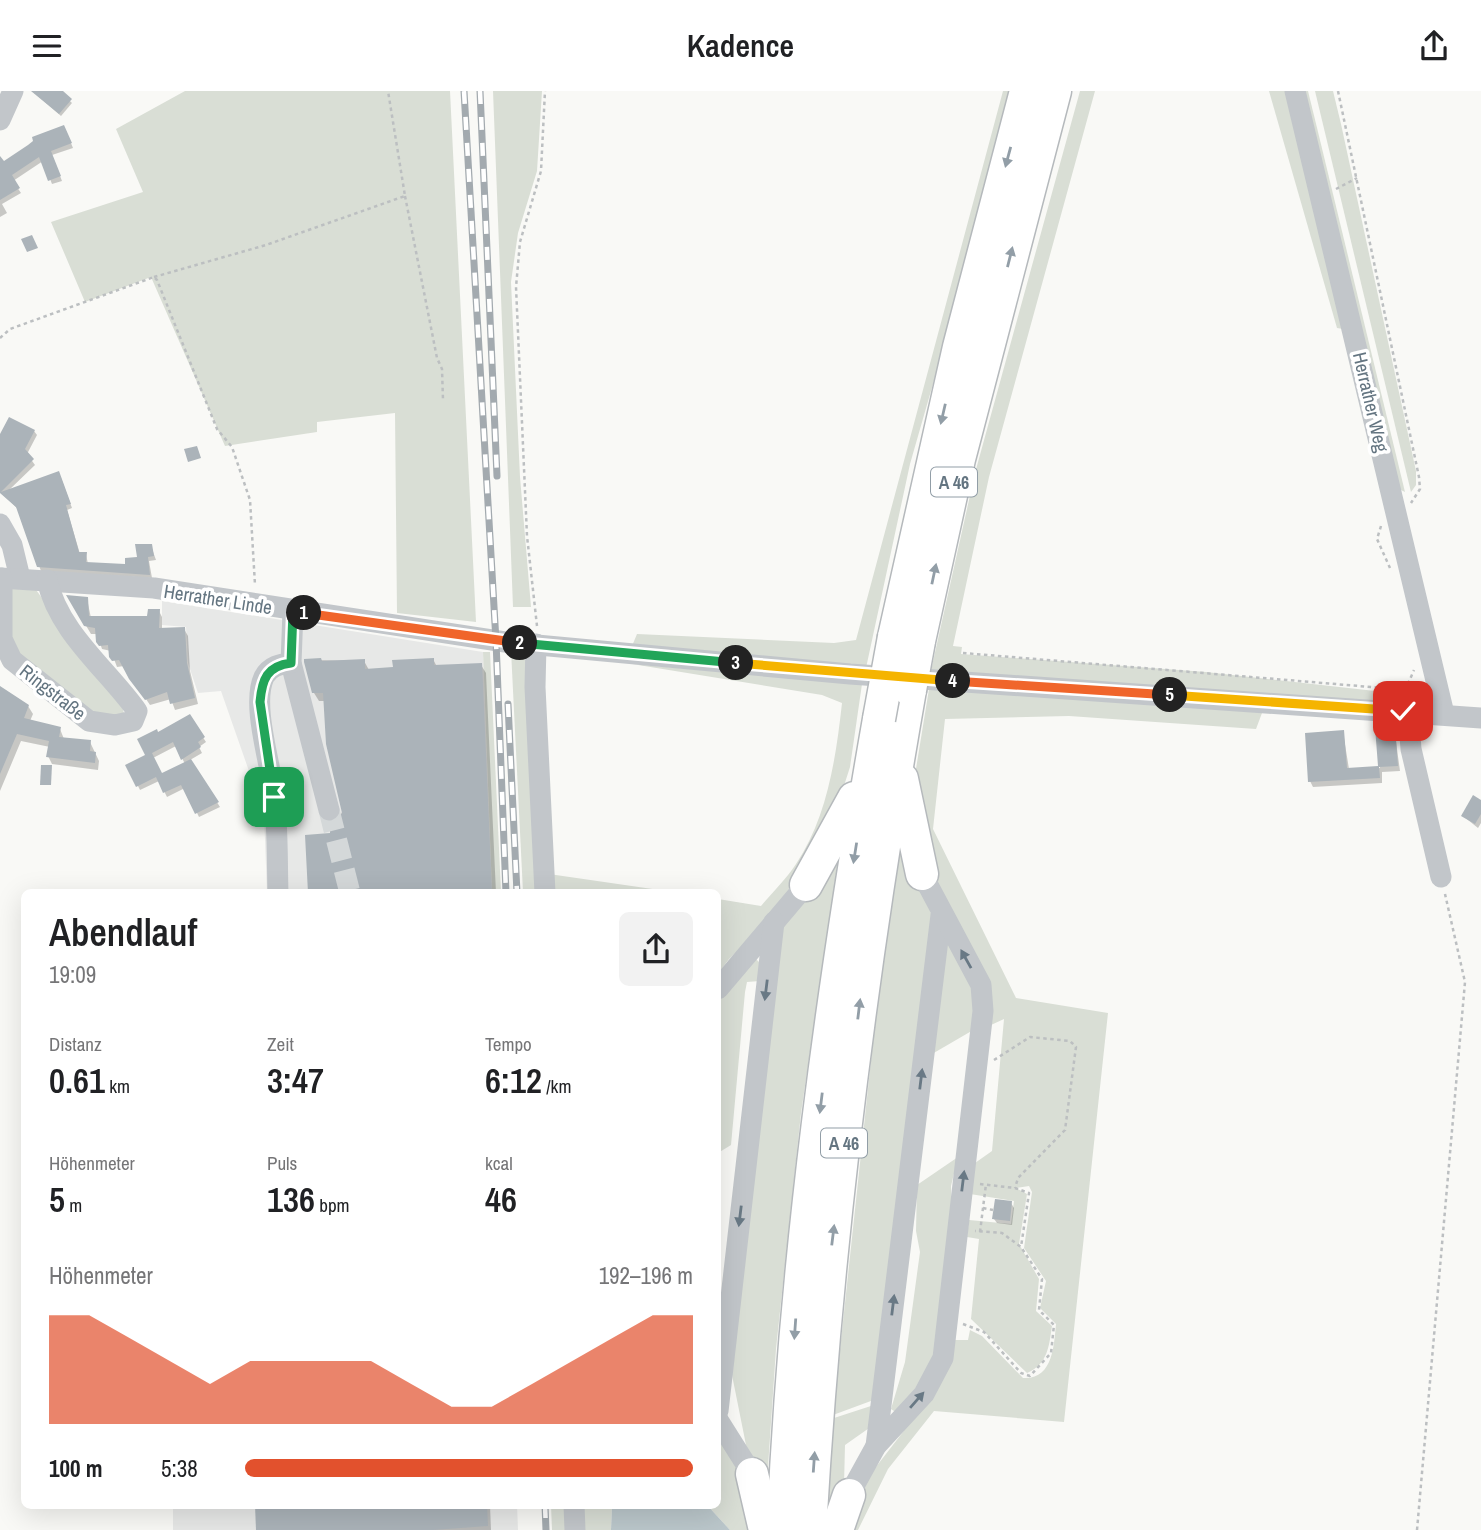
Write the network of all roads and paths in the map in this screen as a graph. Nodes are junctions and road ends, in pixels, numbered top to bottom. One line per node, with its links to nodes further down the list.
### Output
1 (13, 91): 7 (street)
2 (388, 91): 10 (path)
3 (545, 91): 20 (path)
4 (1026, 91): 19 (highway, A 46, one-way to 19)
5 (1055, 91): 19 (highway, A 46, one-way to 5)
6 (1295, 91): 25 (street, Herrather Weg)
7 (0, 120)
8 (1357, 178): 9 (path)
9 (1336, 188)
10 (405, 196): 11 (path); 13 (path)
11 (154, 277): 12 (path); 17 (path)
12 (0, 338)
13 (443, 400)
14 (0, 524): 15 (street)
15 (7, 578): 16 (street, Herrather Linde); 16 (street, Ringstraße)
16 (47, 580): 17 (street, Herrather Linde)
17 (257, 605): 18 (street, Herrather Linde)
18 (293, 611): 20 (street, Herrather Linde); 22 (street)
19 (907, 639): 27 (highway, A 46, bridge)
20 (536, 644): 24 (street, Herrather Linde); 33 (street)
21 (963, 653): 23 (path)
22 (291, 663): 28 (street); 32 (street)
23 (1384, 689)
24 (1408, 711): 25 (street, Herrather Linde); 30 (street)
25 (1444, 714): 26 (street, Herrather Linde)
26 (1481, 718)
27 (885, 760): 29 (highway); 31 (highway); 53 (highway, A 46, one-way to 53); 54 (highway, A 46, one-way to 27)
28 (329, 810)
29 (922, 874): 34 (street)
30 (1441, 877): 56 (path)
31 (806, 885): 35 (street)
32 (278, 889)
33 (545, 889)
34 (941, 915): 37 (street, one-way to 34); 47 (street, one-way to 34)
35 (774, 922): 36 (street); 45 (street, one-way to 45)
36 (721, 985)
37 (976, 1071): 38 (street, one-way to 37); 40 (path)
38 (963, 1181): 39 (path); 41 (street)
39 (986, 1184): 40 (path); 42 (path)
40 (1015, 1188): 43 (path)
41 (958, 1230): 42 (path); 44 (street)
42 (980, 1232): 43 (path)
43 (1021, 1247): 44 (path)
44 (947, 1317): 47 (street, one-way to 44)
45 (721, 1385)
46 (721, 1425): 48 (street)
47 (876, 1446): 49 (street)
48 (752, 1474): 52 (highway)
49 (849, 1495): 55 (highway)
50 (574, 1509): 51 (street)
51 (575, 1530)
52 (765, 1530)
53 (783, 1530)
54 (810, 1530)
55 (836, 1530)
56 (1417, 1530)

